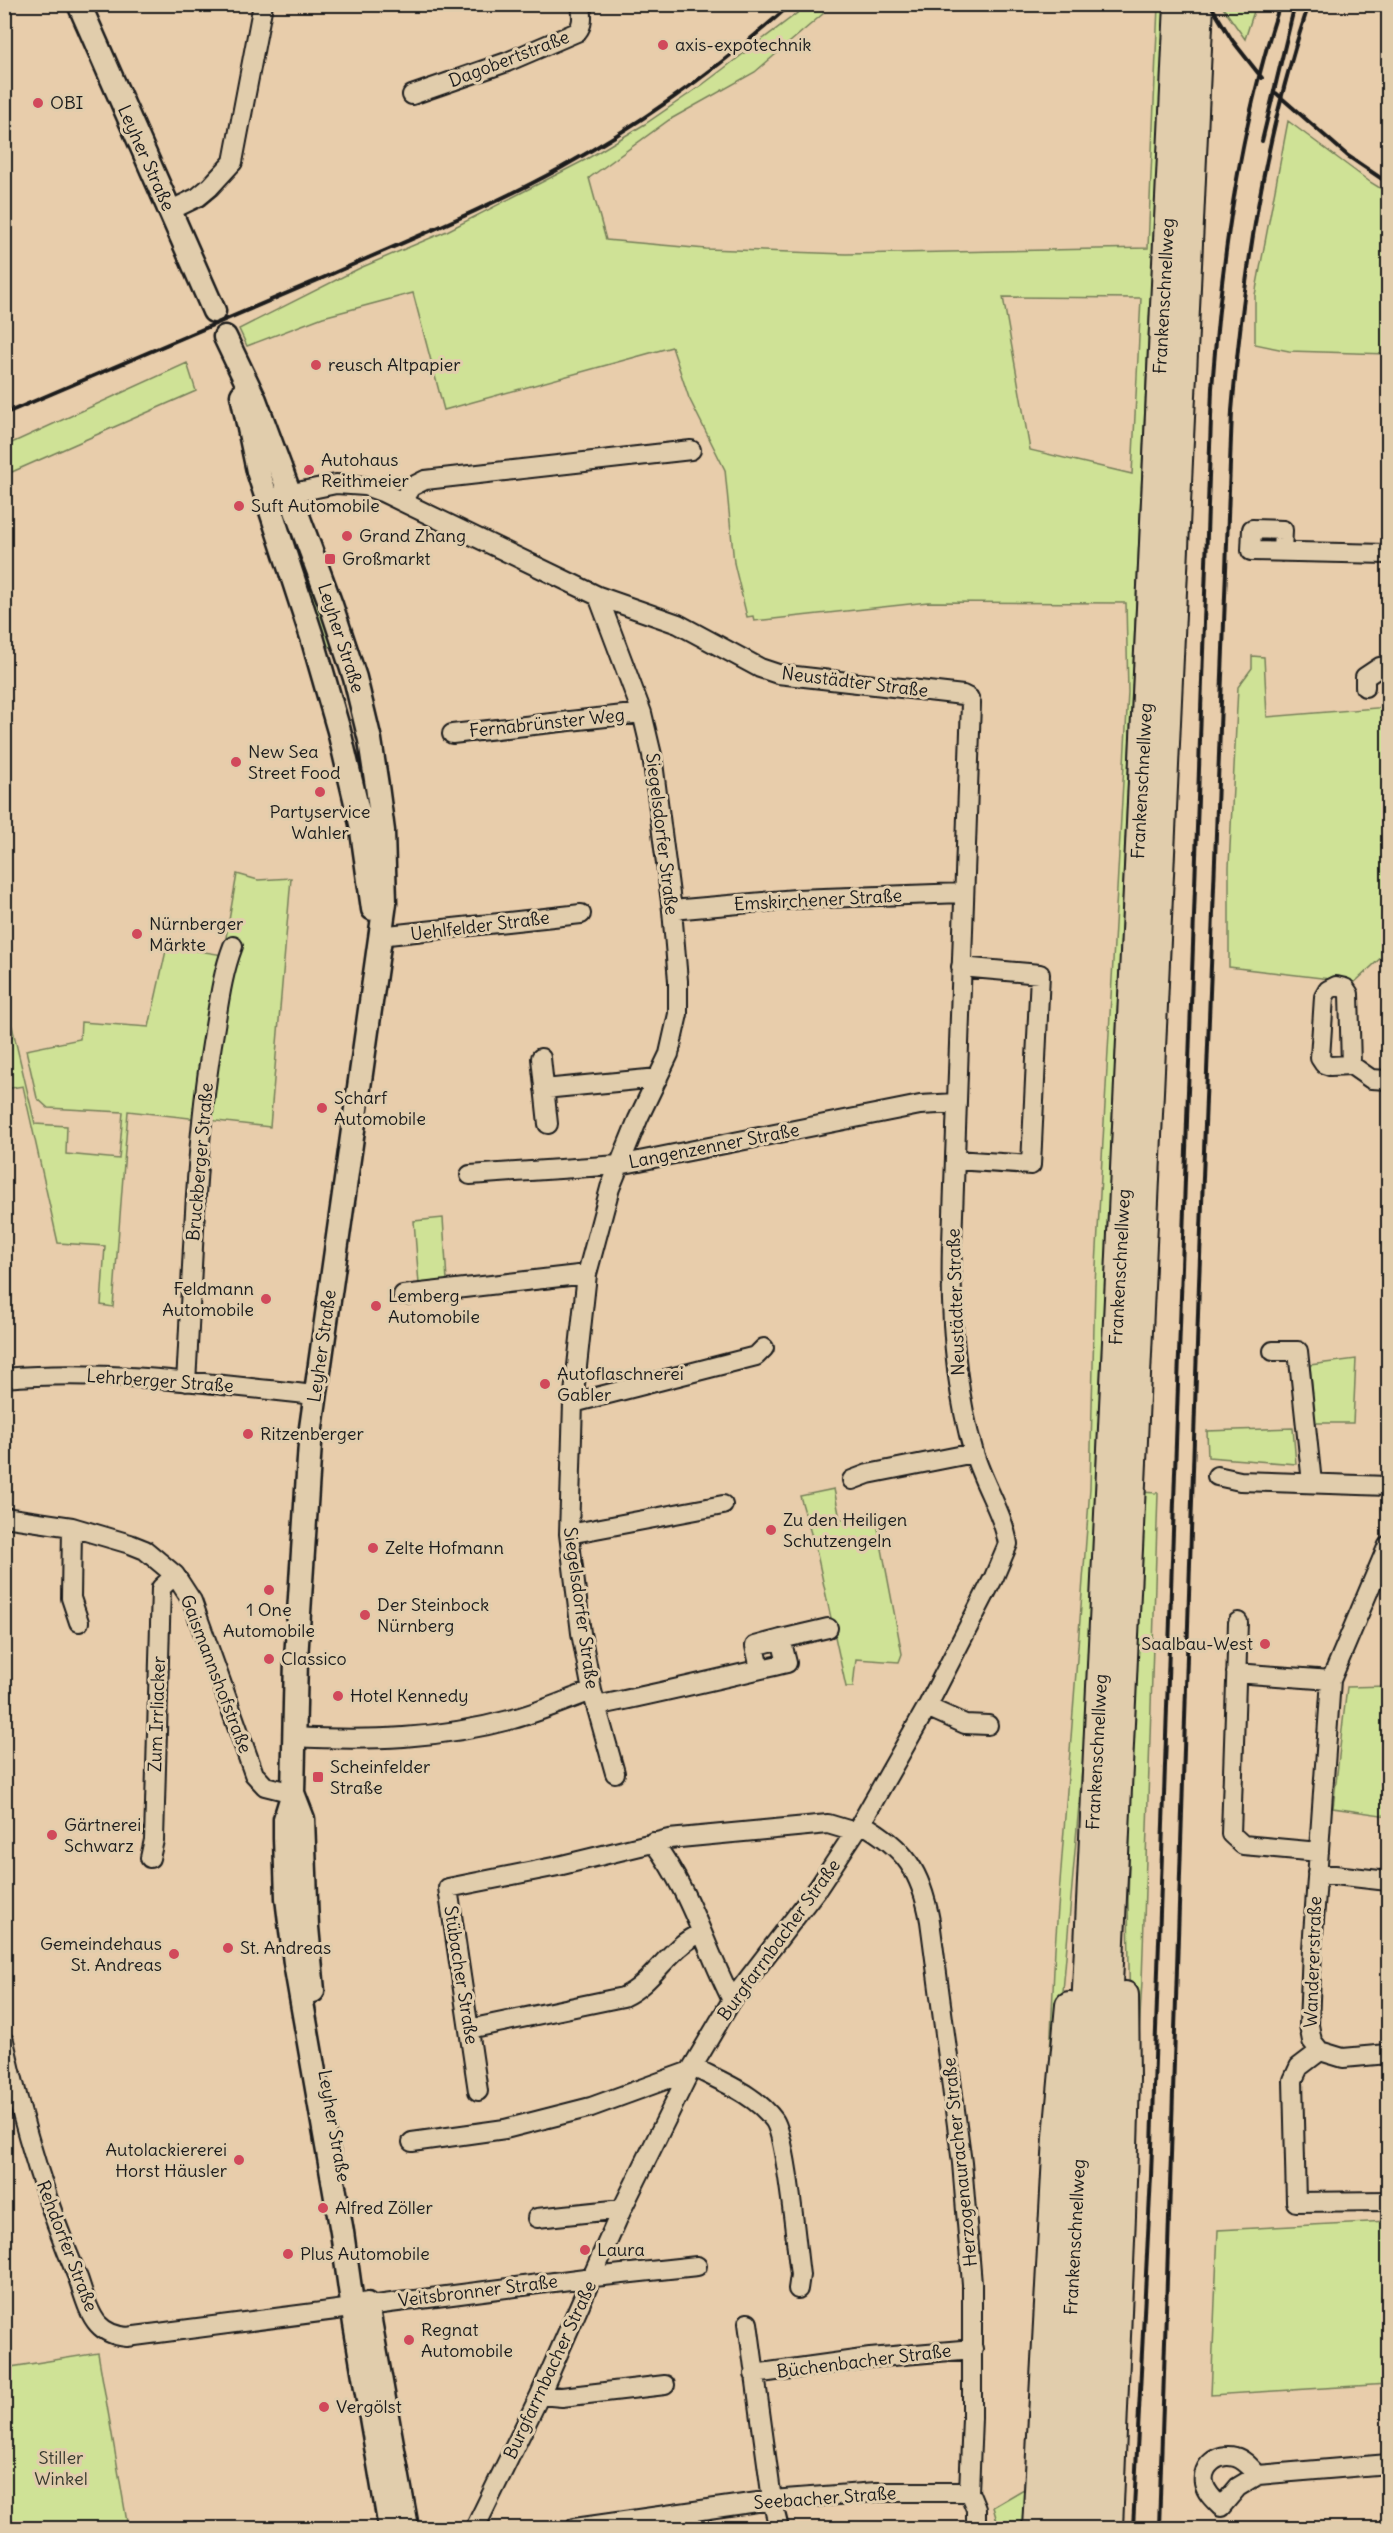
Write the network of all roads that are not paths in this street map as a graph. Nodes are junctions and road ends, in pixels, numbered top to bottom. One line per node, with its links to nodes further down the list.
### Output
1 (79, 4): 7 (main road, Leyher Straße)
2 (263, 4): 7 (street)
3 (581, 4): 6 (street, Dagobertstraße)
4 (1178, 4): 74 (highway, Frankenschnellweg)
5 (1200, 4): 74 (highway, Frankenschnellweg)
6 (412, 95)
7 (169, 211): 8 (main road, Leyher Straße)
8 (214, 311)
9 (691, 450): 12 (street)
10 (290, 493): 11 (street, Neustädter Straße); 11 (main road, Leyher Straße); 12 (street, Neustädter Straße); 23 (main road, Leyher Straße)
11 (267, 499): 23 (main road, Leyher Straße)
12 (402, 501): 15 (street, Neustädter Straße)
13 (1282, 552): 14 (street)
14 (1389, 554)
15 (598, 596): 18 (street, Siegelsdorfer Straße); 20 (street, Neustädter Straße)
16 (1389, 666): 17 (street)
17 (1365, 687)
18 (642, 713): 19 (street, Fernabrünster Weg); 21 (street, Siegelsdorfer Straße)
19 (452, 734)
20 (963, 893): 21 (street, Emskirchener Straße); 25 (street, Neustädter Straße)
21 (672, 910): 28 (street, Siegelsdorfer Straße)
22 (581, 914): 23 (street, Uehlfelder Straße)
23 (379, 936): 42 (main road, Leyher Straße)
24 (233, 946): 41 (street, Bruckberger Straße)
25 (961, 967): 31 (street, Neustädter Straße); 33 (street)
26 (541, 1058): 30 (street)
27 (1351, 1065): 29 (street)
28 (658, 1078): 30 (street); 34 (street, Siegelsdorfer Straße)
29 (1389, 1080)
30 (544, 1089): 32 (street)
31 (957, 1103): 33 (street, Neustädter Straße); 34 (street, Langenzenner Straße)
32 (548, 1124)
33 (955, 1160): 44 (street, Neustädter Straße)
34 (619, 1165): 35 (street, Langenzenner Straße); 36 (street, Siegelsdorfer Straße)
35 (470, 1175)
36 (587, 1274): 37 (street); 43 (street, Siegelsdorfer Straße)
37 (403, 1295)
38 (764, 1348): 43 (street)
39 (1273, 1351): 47 (street)
40 (4, 1378): 41 (street, Lehrberger Straße)
41 (186, 1382): 42 (street, Lehrberger Straße)
42 (315, 1395): 66 (main road, Leyher Straße)
43 (573, 1403): 52 (street, Siegelsdorfer Straße)
44 (974, 1453): 46 (street); 53 (street, Neustädter Straße)
45 (1217, 1476): 47 (street)
46 (852, 1480)
47 (1312, 1483): 48 (street)
48 (1389, 1486)
49 (723, 1505): 52 (street)
50 (4, 1517): 51 (street, Gaismannshofstraße)
51 (72, 1527): 55 (street, Gaismannshofstraße); 56 (street)
52 (569, 1534): 63 (street, Siegelsdorfer Straße)
53 (1008, 1544): 64 (street, Burgfarrnbacher Straße)
54 (1389, 1545): 62 (street, Wandererstraße)
55 (175, 1575): 68 (street, Gaismannshofstraße); 72 (street, Zum Irrliacker)
56 (79, 1622)
57 (1238, 1622): 61 (street)
58 (828, 1628): 59 (street)
59 (781, 1639): 60 (street); 60 (street)
60 (760, 1669): 63 (street)
61 (1236, 1673): 62 (street); 71 (street)
62 (1331, 1680): 71 (street, Wandererstraße)
63 (594, 1699): 66 (street); 67 (street, Siegelsdorfer Straße)
64 (927, 1707): 65 (street); 69 (street, Burgfarrnbacher Straße)
65 (988, 1725)
66 (293, 1737): 68 (main road, Leyher Straße)
67 (615, 1773)
68 (293, 1793): 91 (main road, Leyher Straße)
69 (858, 1828): 70 (street, Herzogenauracher Straße); 77 (street, Burgfarrnbacher Straße); 93 (street, Herzogenauracher Straße)
70 (653, 1842): 76 (street); 78 (street, Stübacher Straße)
71 (1319, 1852): 73 (street, Wandererstraße)
72 (150, 1858)
73 (1317, 1873): 75 (street); 80 (street, Wandererstraße)
74 (1104, 1875): 101 (highway); 102 (highway); 109 (highway, Frankenschnellweg); 110 (highway, Frankenschnellweg)
75 (1389, 1881)
76 (701, 1933): 77 (street); 78 (street)
77 (732, 2000): 82 (street, Burgfarrnbacher Straße)
78 (470, 2029): 83 (street, Stübacher Straße)
79 (4, 2041): 91 (street, Rehdorfer Straße)
80 (1320, 2050): 81 (street); 85 (street, Wandererstraße)
81 (1389, 2054)
82 (691, 2069): 84 (street); 86 (street, Burgfarrnbacher Straße); 90 (street)
83 (478, 2091)
84 (412, 2142)
85 (1389, 2201)
86 (622, 2210): 87 (street); 89 (street, Burgfarrnbacher Straße)
87 (537, 2218)
88 (697, 2266): 89 (street, Veitsbronner Straße)
89 (594, 2277): 91 (street, Veitsbronner Straße); 96 (street, Burgfarrnbacher Straße)
90 (798, 2289)
91 (360, 2306): 103 (main road, Leyher Straße); 104 (main road, Leyher Straße)
92 (748, 2323): 94 (street)
93 (973, 2349): 94 (street, Büchenbacher Straße); 99 (street, Herzogenauracher Straße)
94 (754, 2374): 100 (street)
95 (665, 2385): 96 (street)
96 (540, 2396): 105 (street, Burgfarrnbacher Straße)
97 (1389, 2464): 98 (street)
98 (1258, 2475)
99 (969, 2492): 100 (street, Seebacher Straße); 108 (street, Herzogenauracher Straße)
100 (772, 2500): 106 (street, Seebacher Straße); 107 (street)
101 (1110, 2518)
102 (1036, 2522)
103 (390, 2529)
104 (407, 2529)
105 (476, 2529)
106 (575, 2529)
107 (779, 2529)
108 (976, 2529)
109 (1061, 2529)
110 (1084, 2529)

